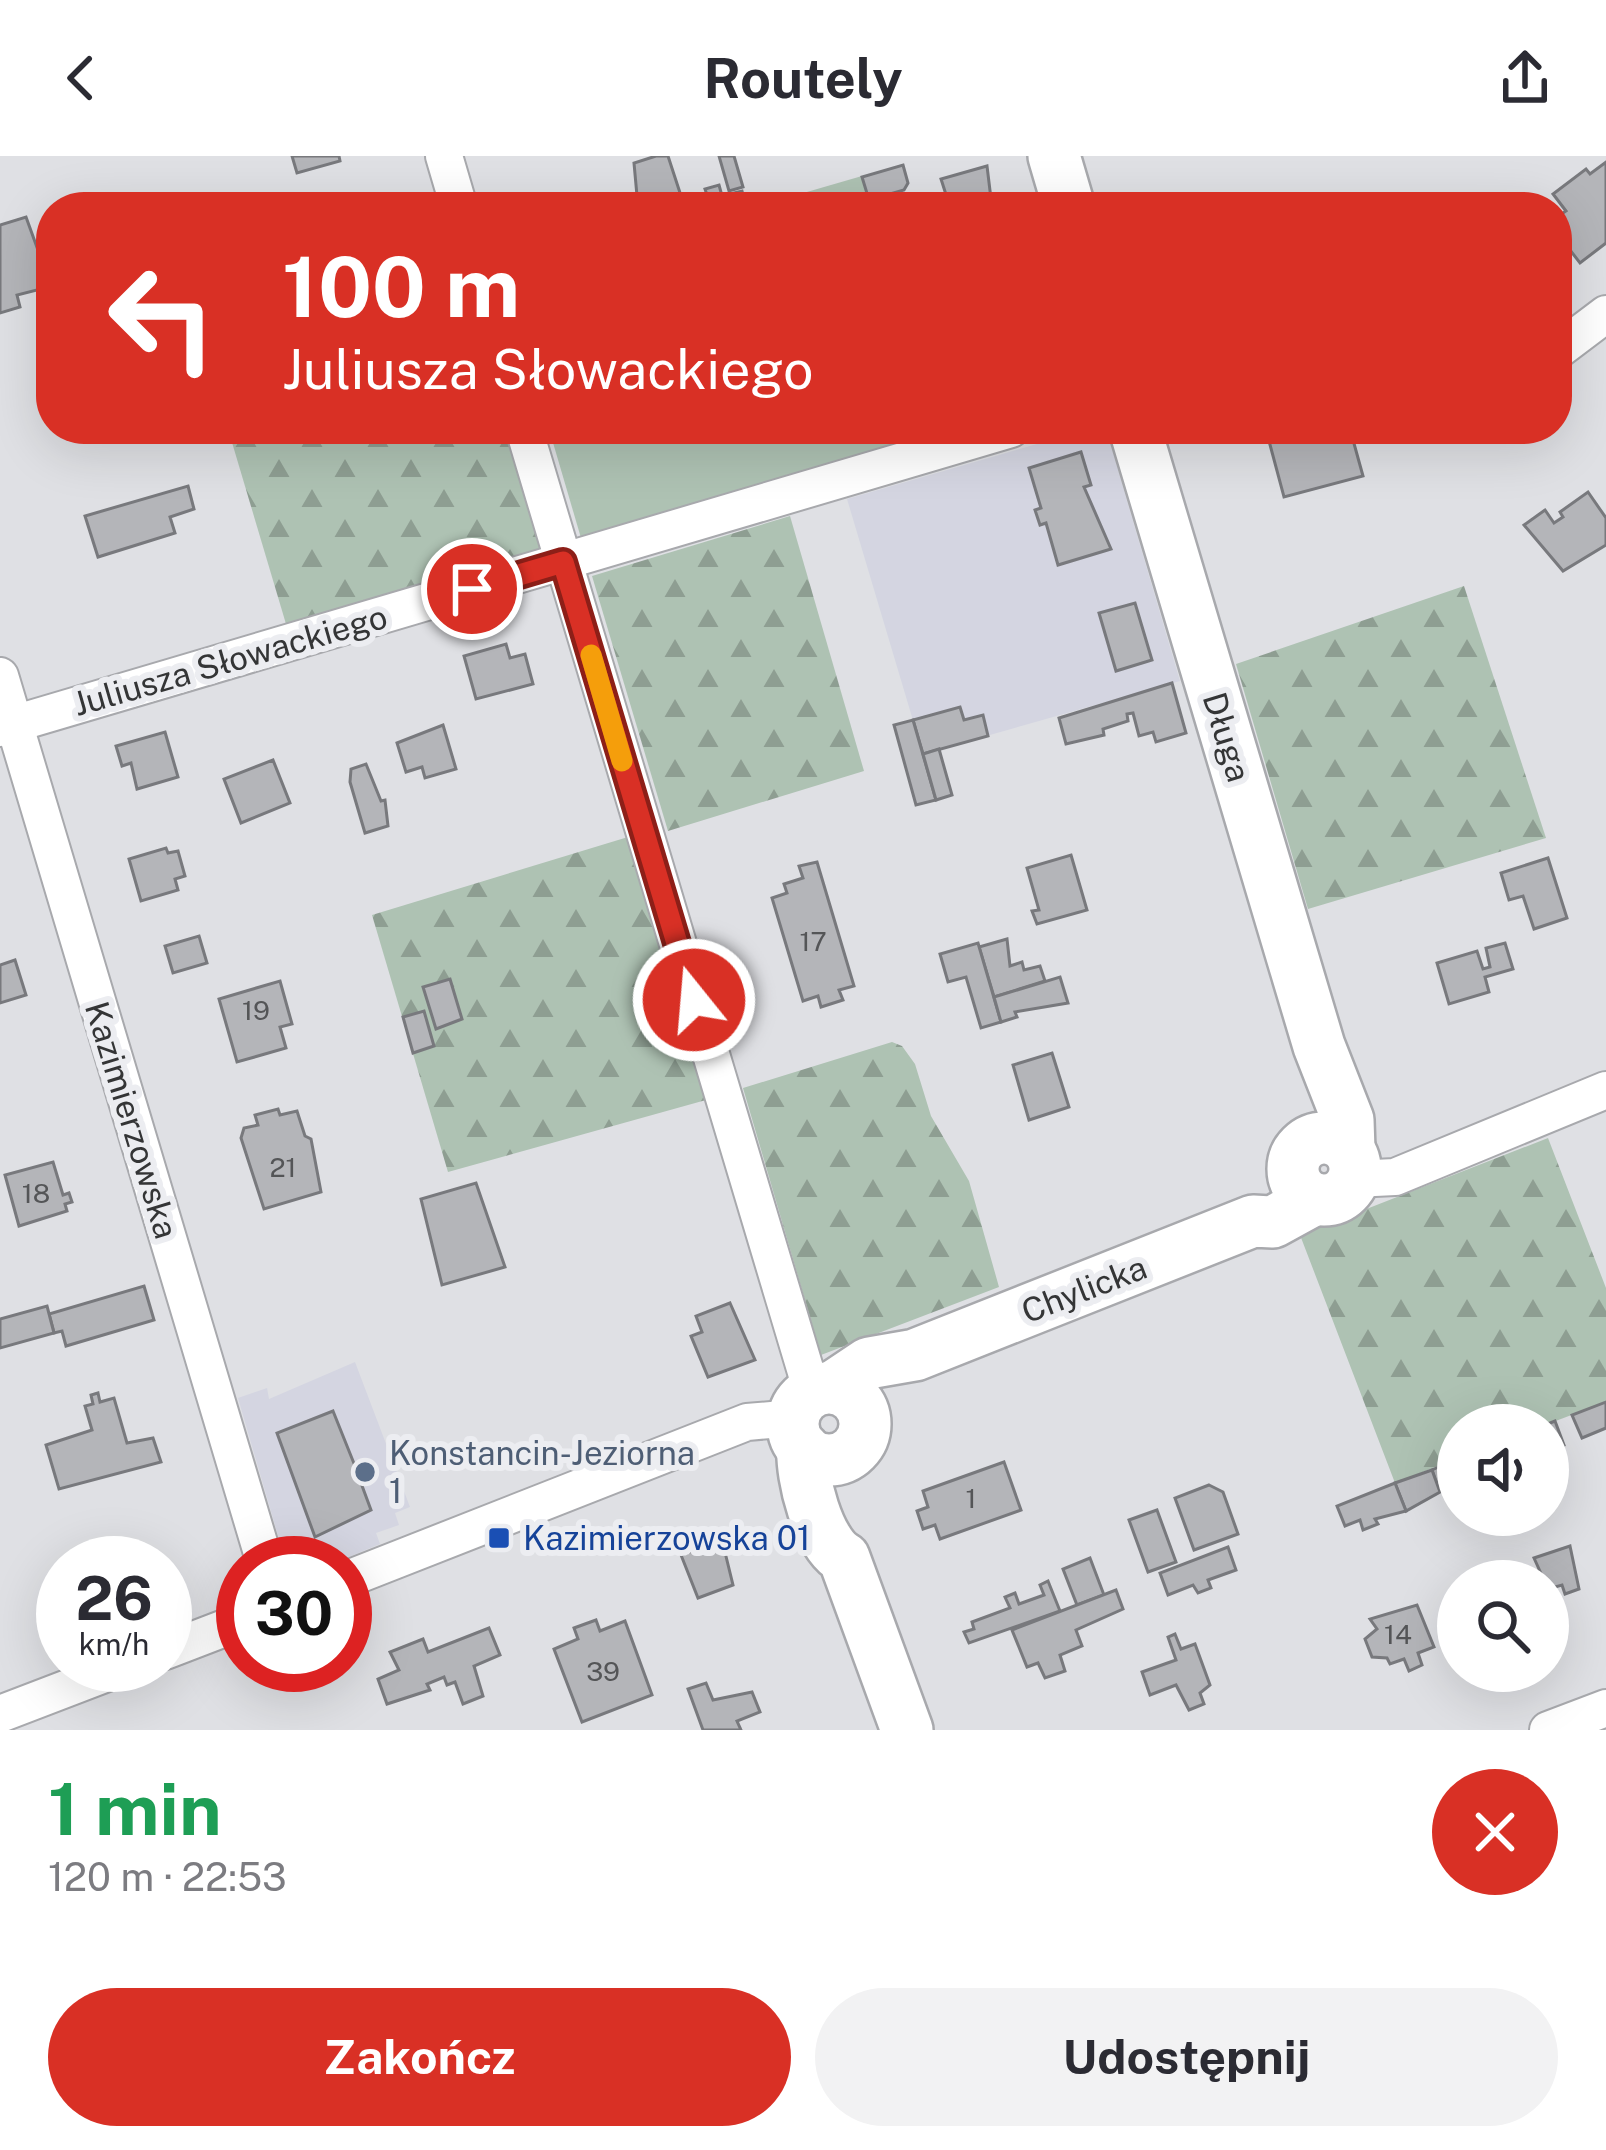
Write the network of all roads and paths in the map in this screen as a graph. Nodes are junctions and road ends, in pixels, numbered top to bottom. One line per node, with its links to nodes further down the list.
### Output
1 (444, 156): 3 (street)
2 (1054, 156): 4 (street)
3 (455, 192)
4 (1065, 192)
5 (1606, 314): 6 (street)
6 (1572, 340)
7 (528, 444): 10 (street)
8 (960, 444): 10 (street, Juliusza Słowackiego)
9 (1139, 444): 14 (street, Długa)
10 (563, 562): 12 (street, Juliusza Słowackiego); 15 (street)
11 (0, 676): 12 (street, Kazimierzowska)
12 (7, 726): 16 (street, Kazimierzowska)
13 (1606, 1090): 14 (street, Chylicka)
14 (1324, 1169): 15 (street, Chylicka)
15 (826, 1420): 17 (street); 21 (street)
16 (257, 1536)
17 (372, 1569)
18 (57, 1692): 20 (street)
19 (1606, 1708): 22 (street)
20 (0, 1714)
21 (907, 1730)
22 (1548, 1730)

